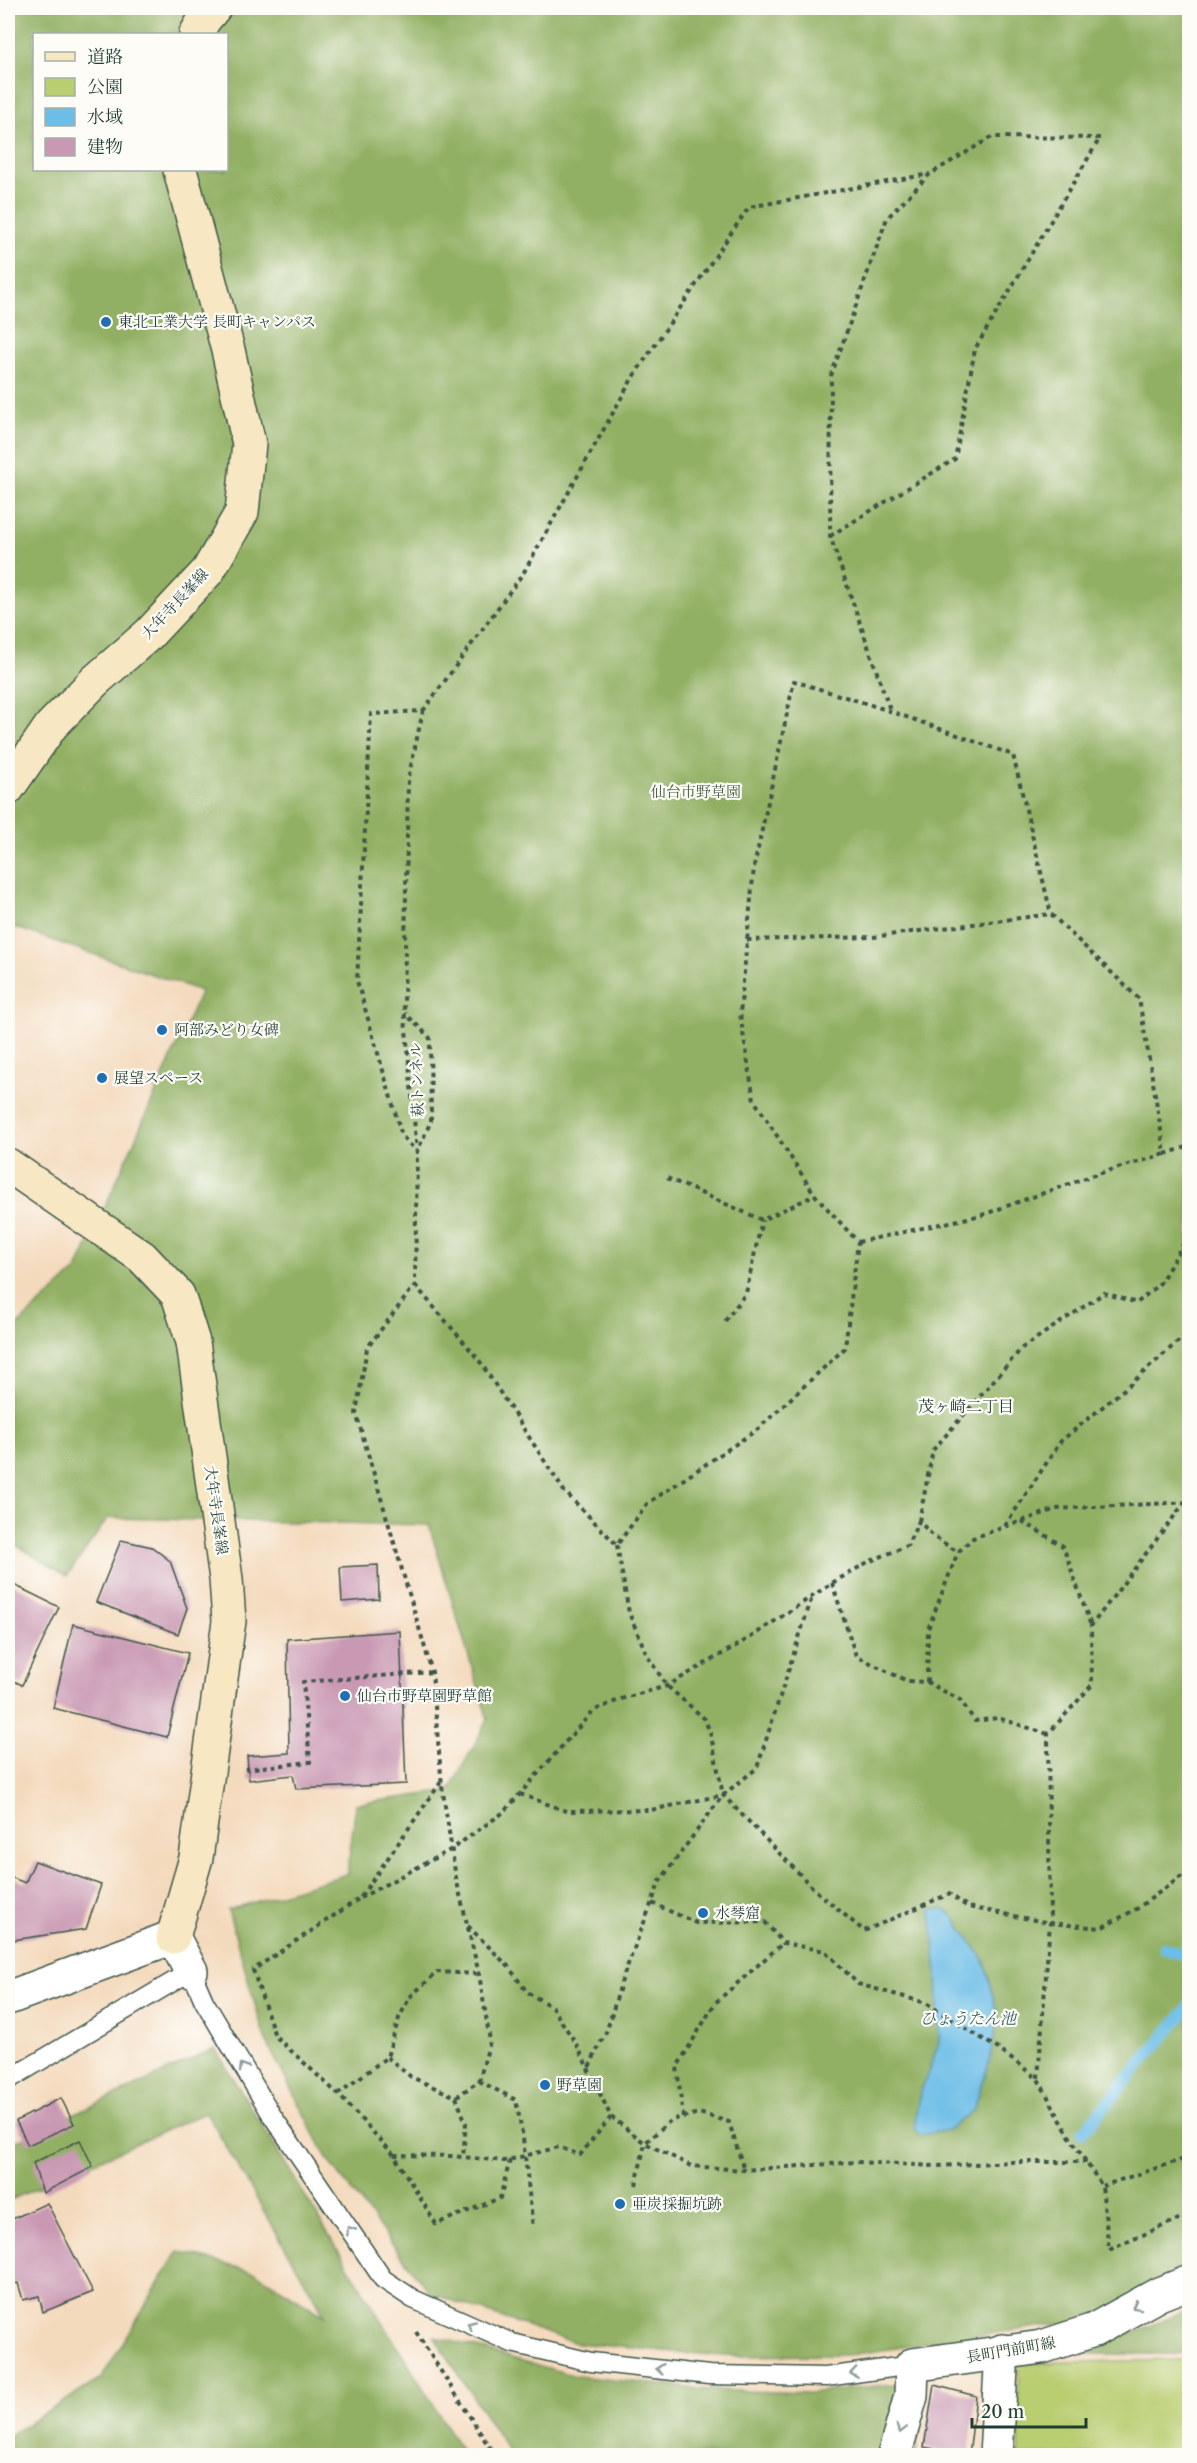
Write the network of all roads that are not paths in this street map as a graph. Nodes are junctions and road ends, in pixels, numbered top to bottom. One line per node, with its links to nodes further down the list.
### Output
1 (214, 8): 2 (street)
2 (197, 33)
3 (180, 171): 4 (street, 大年寺長峯線)
4 (8, 788)
5 (8, 1165): 6 (street, 大年寺長峯線)
6 (173, 1937): 7 (street); 8 (street)
7 (191, 1971): 9 (lane); 12 (lane, one-way to 7)
8 (8, 1998)
9 (8, 2080)
10 (1190, 2282): 11 (street, 長町門前町線, one-way to 11)
11 (1002, 2351): 12 (street, 長町門前町線); 14 (street)
12 (912, 2365): 13 (street, one-way to 13)
13 (894, 2456)
14 (996, 2456)

